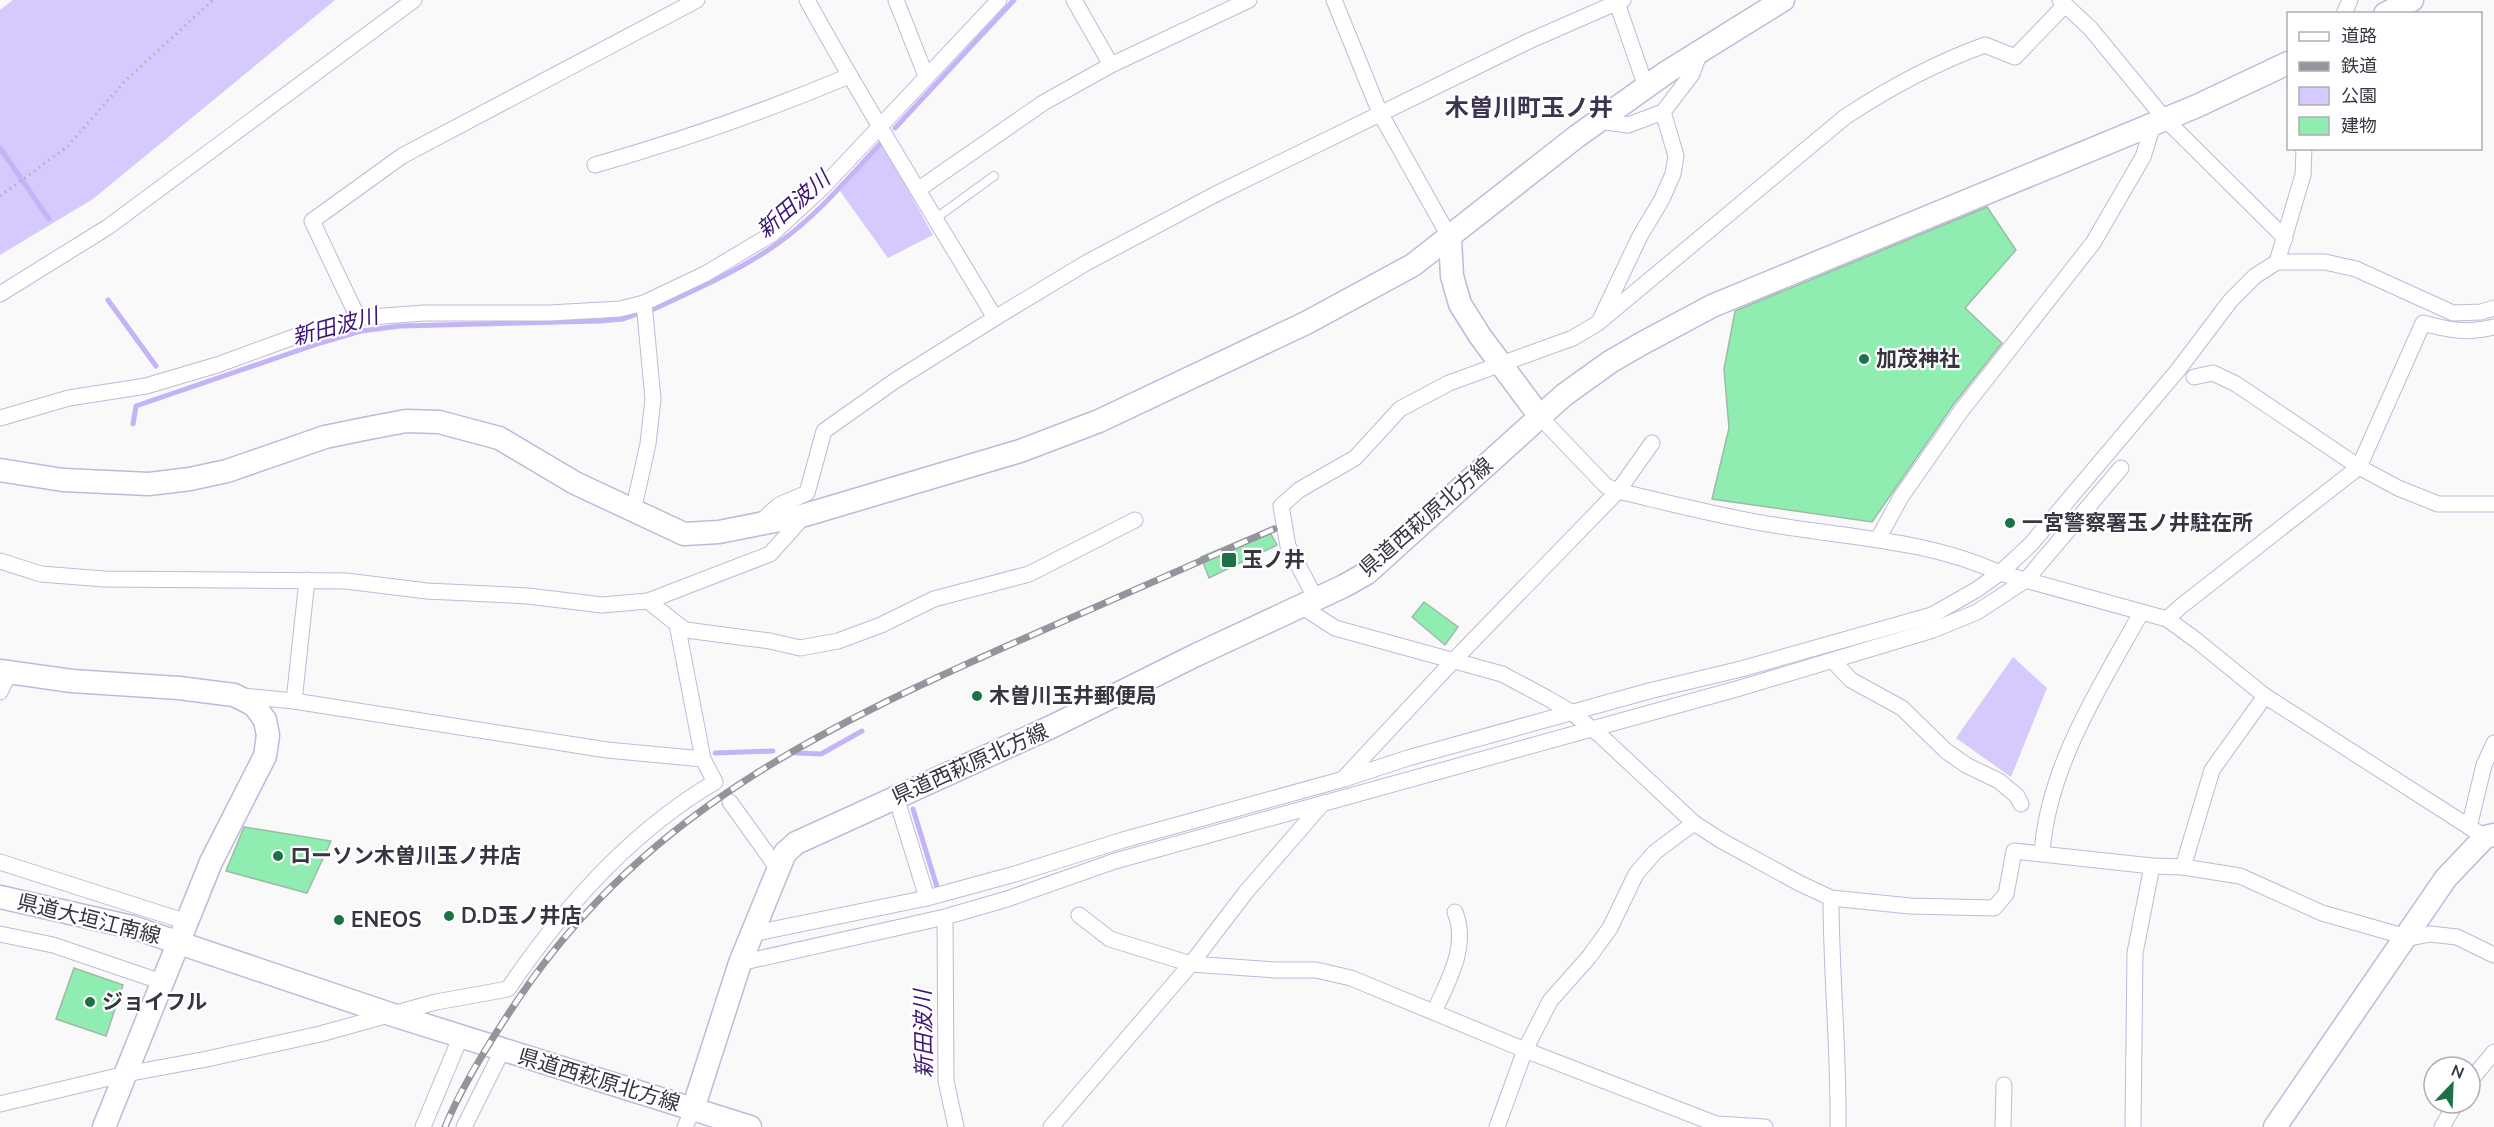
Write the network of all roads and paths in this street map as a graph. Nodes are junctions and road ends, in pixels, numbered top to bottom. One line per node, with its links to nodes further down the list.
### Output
1 (213, 0): 30 (path)
2 (414, 0): 35 (street)
3 (697, 0): 38 (street)
4 (807, 0): 18 (street)
5 (896, 0): 19 (street)
6 (999, 0): 19 (street)
7 (1074, 0): 17 (street)
8 (1249, 0): 17 (street)
9 (1334, 0): 22 (street)
10 (1784, 0): 15 (street)
11 (2412, 0): 14 (street)
12 (1619, 1): 20 (street); 22 (street)
13 (2063, 3): 23 (street); 40 (street)
14 (2389, 12)
15 (1700, 52): 20 (street); 21 (street)
16 (2287, 64): 23 (street, 県道西萩原北方線)
17 (1111, 65): 29 (street)
18 (849, 76): 25 (street); 27 (street)
19 (926, 76): 25 (street)
20 (1646, 87): 24 (street)
21 (1663, 112): 24 (street); 40 (street)
22 (1380, 113): 32 (street); 39 (street)
23 (2159, 120): 33 (street); 44 (street, 県道西萩原北方線); 56 (street)
24 (1598, 121): 32 (street)
25 (881, 124): 29 (street); 36 (street)
26 (2304, 150): 33 (street)
27 (595, 165)
28 (994, 176): 31 (lane)
29 (919, 189): 31 (street)
30 (0, 196)
31 (936, 218): 39 (street)
32 (1450, 238): 42 (street); 53 (street)
33 (2285, 238): 34 (street)
34 (2277, 262): 37 (street); 58 (street)
35 (0, 294)
36 (644, 303): 38 (street); 52 (street)
37 (2494, 308)
38 (358, 318): 45 (street)
39 (995, 318): 55 (street)
40 (1598, 323): 42 (street)
41 (2494, 327): 47 (street)
42 (1500, 363): 44 (street); 62 (street)
43 (2194, 377): 47 (street)
44 (1541, 417): 50 (street); 62 (street, 県道西萩原北方線)
45 (0, 418)
46 (1652, 443): 50 (street)
47 (2359, 467): 51 (street); 64 (street)
48 (2121, 468): 60 (street)
49 (0, 470): 52 (street)
50 (1618, 491): 56 (street); 66 (street)
51 (2494, 504)
52 (633, 511): 55 (street)
53 (805, 515): 55 (street); 61 (street)
54 (1135, 520): 65 (street)
55 (759, 523)
56 (1878, 539): 58 (street)
57 (0, 561): 59 (street)
58 (2000, 573): 60 (street); 72 (street)
59 (307, 580): 61 (street); 71 (street)
60 (2026, 580): 63 (street); 67 (street)
61 (648, 601): 65 (street)
62 (1309, 603): 66 (street); 77 (street, 県道西萩原北方線)
63 (2141, 612): 64 (street); 83 (street)
64 (2167, 619): 70 (street)
65 (678, 624): 75 (street)
66 (1454, 660): 72 (street); 76 (street)
67 (1833, 661): 73 (street); 79 (street)
68 (3, 679): 69 (street)
69 (234, 695): 71 (street); 94 (street)
70 (2265, 696): 82 (street); 86 (street)
71 (294, 701): 75 (street)
72 (1571, 712): 73 (street); 76 (street)
73 (1591, 728): 80 (street); 81 (street)
74 (2494, 743): 82 (street)
75 (702, 759): 103 (street)
76 (1344, 779): 80 (street); 89 (street)
77 (896, 797): 87 (street, 県道西萩原北方線); 89 (street)
78 (730, 802): 87 (street)
79 (2021, 804)
80 (1322, 805): 93 (street); 100 (street)
81 (1694, 823): 90 (street); 106 (street)
82 (2483, 833): 97 (street)
83 (2042, 853): 85 (street); 90 (street)
84 (0, 862): 94 (street)
85 (2152, 866): 86 (street); 123 (street)
86 (2182, 867): 97 (street)
87 (778, 869): 96 (street, 県道西萩原北方線)
88 (0, 897): 94 (street, 県道大垣江南線)
89 (927, 898): 96 (street)
90 (1831, 898): 121 (street)
91 (1455, 912): 102 (street)
92 (1079, 915): 100 (street)
93 (945, 917): 99 (street); 117 (street)
94 (182, 932): 101 (street); 103 (street, 県道西萩原北方線)
95 (0, 934): 101 (street)
96 (751, 934): 99 (street, 県道西萩原北方線)
97 (2406, 936): 98 (street); 124 (street)
98 (2494, 955)
99 (740, 963): 112 (street, 県道西萩原北方線)
100 (1191, 964): 102 (street); 118 (street)
101 (162, 982): 109 (street)
102 (1434, 1012): 106 (street)
103 (393, 1015): 104 (street, 県道西萩原北方線); 109 (street)
104 (461, 1036): 105 (street, 県道西萩原北方線); 114 (street)
105 (503, 1049): 112 (street, 県道西萩原北方線); 115 (street)
106 (1525, 1050): 119 (street); 120 (street)
107 (2494, 1052): 108 (street)
108 (2482, 1066)
109 (126, 1074): 111 (street); 113 (street)
110 (2004, 1084): 122 (street)
111 (0, 1104)
112 (689, 1118): 116 (street)
113 (104, 1127)
114 (423, 1127)
115 (464, 1127)
116 (750, 1127)
117 (956, 1127)
118 (1051, 1127)
119 (1497, 1127)
120 (1765, 1127)
121 (1838, 1127)
122 (2002, 1127)
123 (2133, 1127)
124 (2275, 1127)

